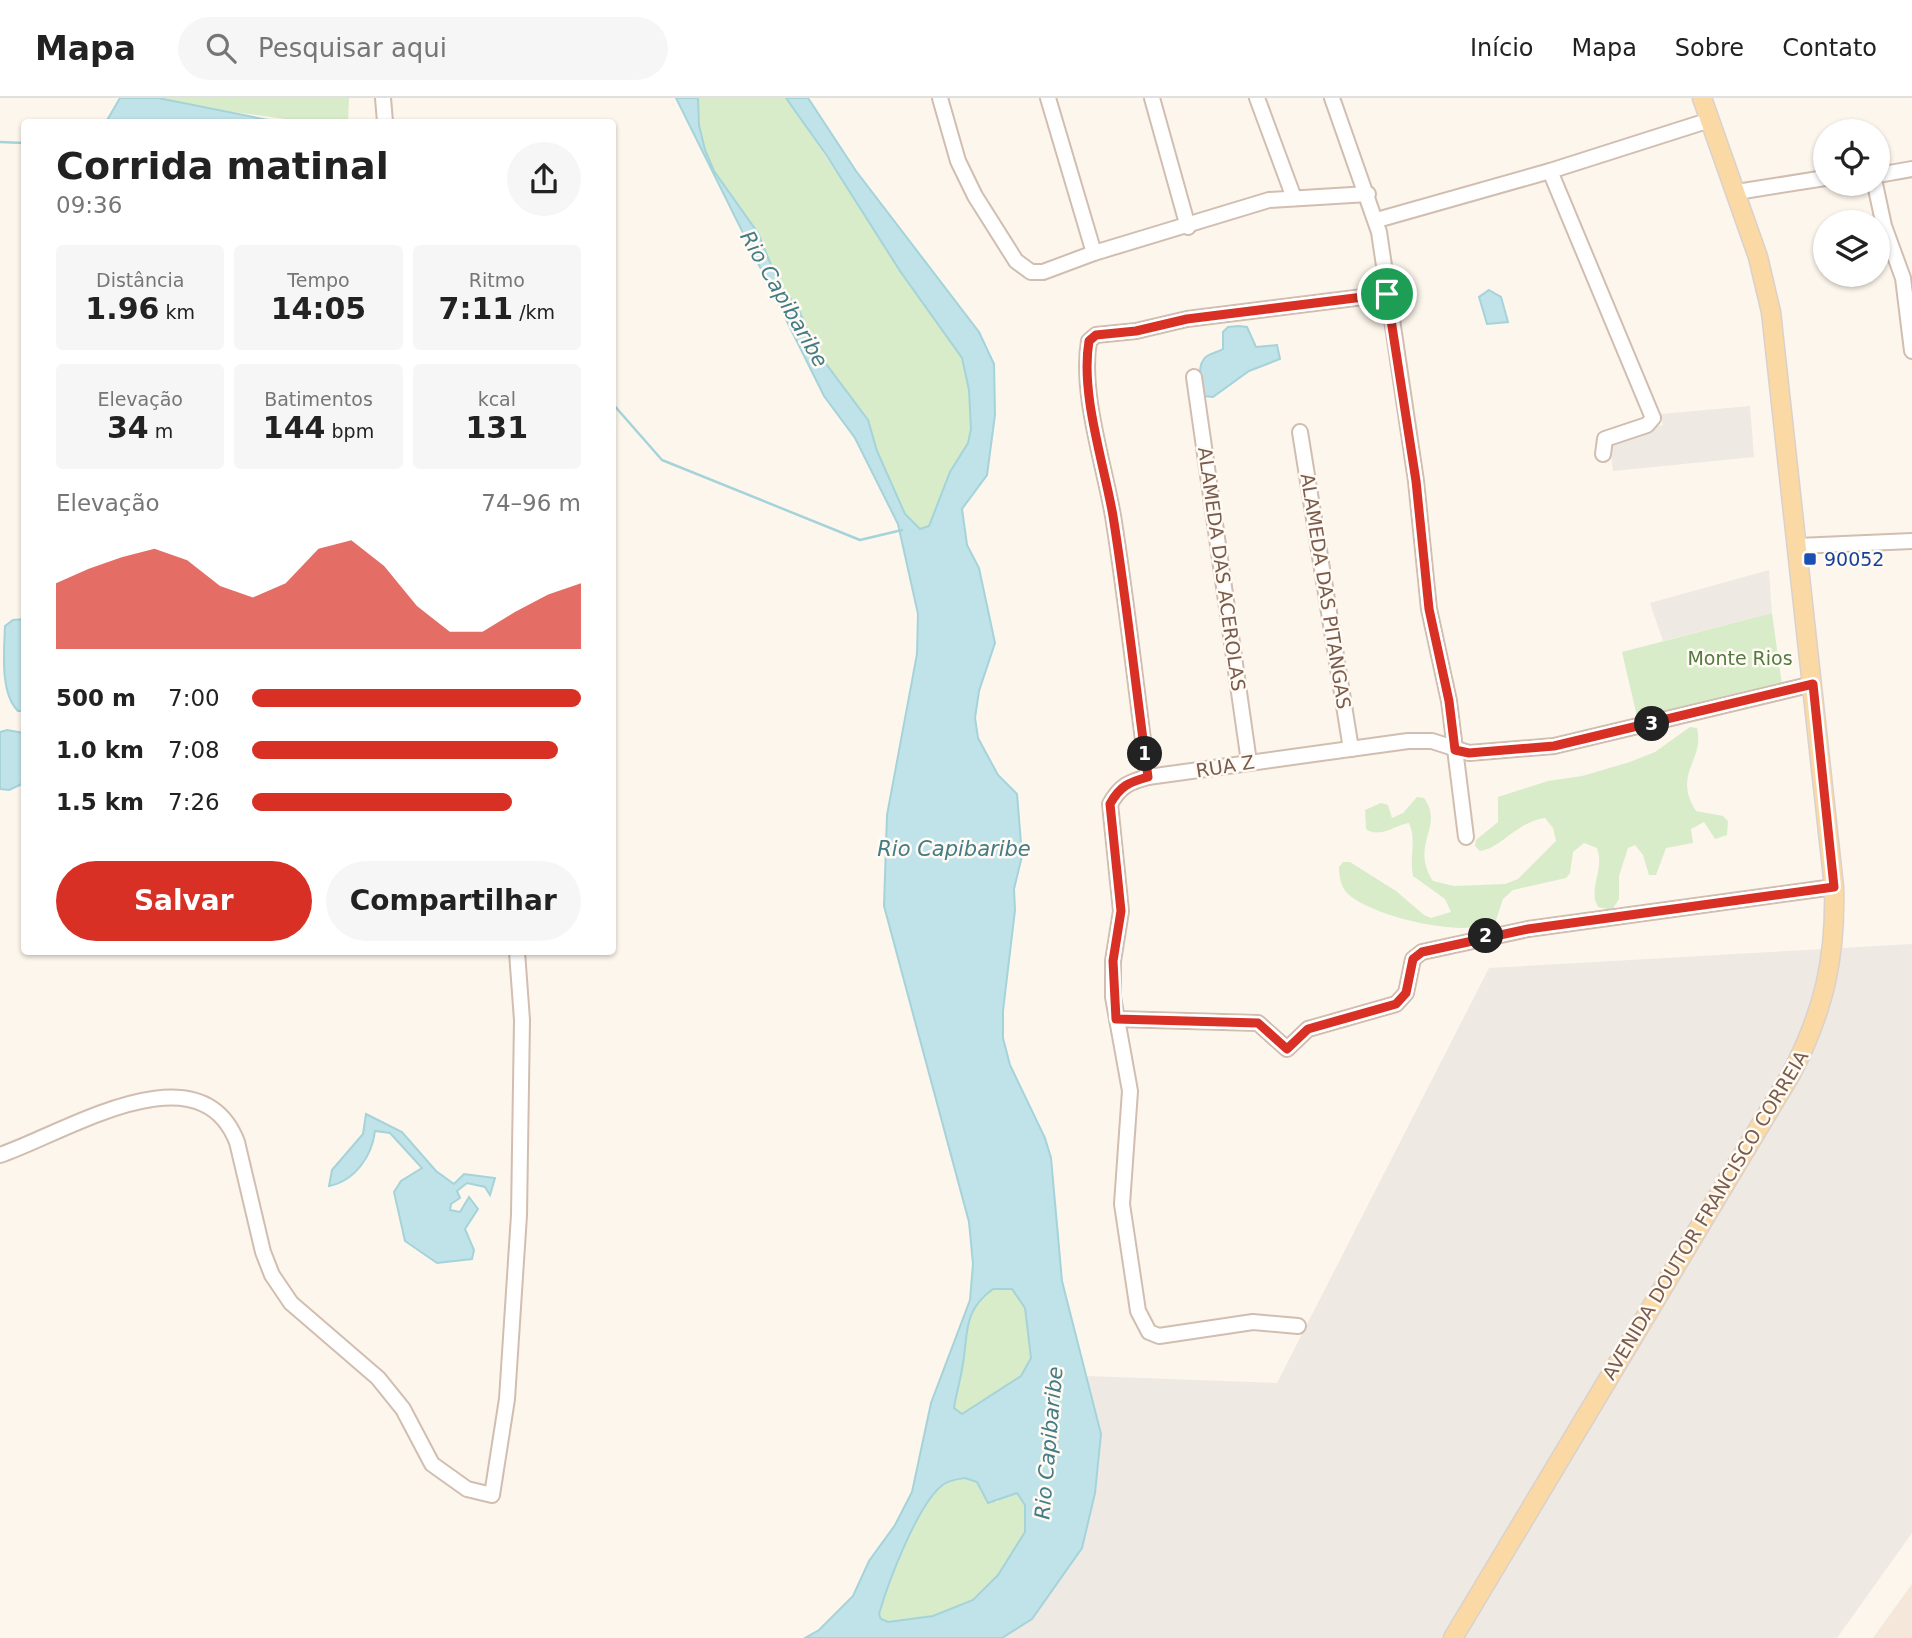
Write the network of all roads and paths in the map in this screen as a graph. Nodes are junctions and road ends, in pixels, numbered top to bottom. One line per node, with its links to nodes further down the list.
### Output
1 (383, 98): 8 (street)
2 (940, 98): 20 (street)
3 (1048, 98): 20 (street)
4 (1152, 98): 19 (street)
5 (1257, 98): 17 (street)
6 (1332, 98): 15 (street)
7 (1702, 98): 9 (main road, AVENIDA DOUTOR FRANCISCO CORREIA)
8 (385, 119)
9 (1710, 120): 11 (street); 14 (main road, AVENIDA DOUTOR FRANCISCO CORREIA)
10 (1912, 169): 12 (street)
11 (1550, 171): 18 (street); 26 (street)
12 (1890, 174)
13 (1813, 180): 14 (street)
14 (1737, 192): 28 (main road, AVENIDA DOUTOR FRANCISCO CORREIA)
15 (1368, 194): 17 (street); 18 (street)
16 (1878, 196): 21 (street)
17 (1294, 198): 19 (street)
18 (1377, 220): 22 (street)
19 (1188, 227): 20 (street)
20 (1094, 253)
21 (1907, 277): 23 (street)
22 (1387, 294): 31 (street); 33 (street)
23 (1912, 351)
24 (1194, 377): 32 (street, ALAMEDA DAS ACEROLAS)
25 (1300, 432): 30 (street, ALAMEDA DAS PITANGAS)
26 (1603, 454)
27 (1912, 541): 28 (street)
28 (1798, 546): 29 (main road, AVENIDA DOUTOR FRANCISCO CORREIA)
29 (1813, 684): 31 (street, RUA Z); 35 (main road, AVENIDA DOUTOR FRANCISCO CORREIA)
30 (1351, 749): 31 (street, RUA Z); 32 (street, RUA Z)
31 (1455, 750): 34 (street)
32 (1250, 762): 33 (street, RUA Z)
33 (1148, 777): 37 (street, RUA Z)
34 (1465, 837)
35 (1834, 887): 37 (street); 40 (main road, AVENIDA DOUTOR FRANCISCO CORREIA)
36 (517, 955): 38 (street)
37 (1116, 1019): 39 (street)
38 (0, 1155)
39 (1298, 1326)
40 (1453, 1638)

